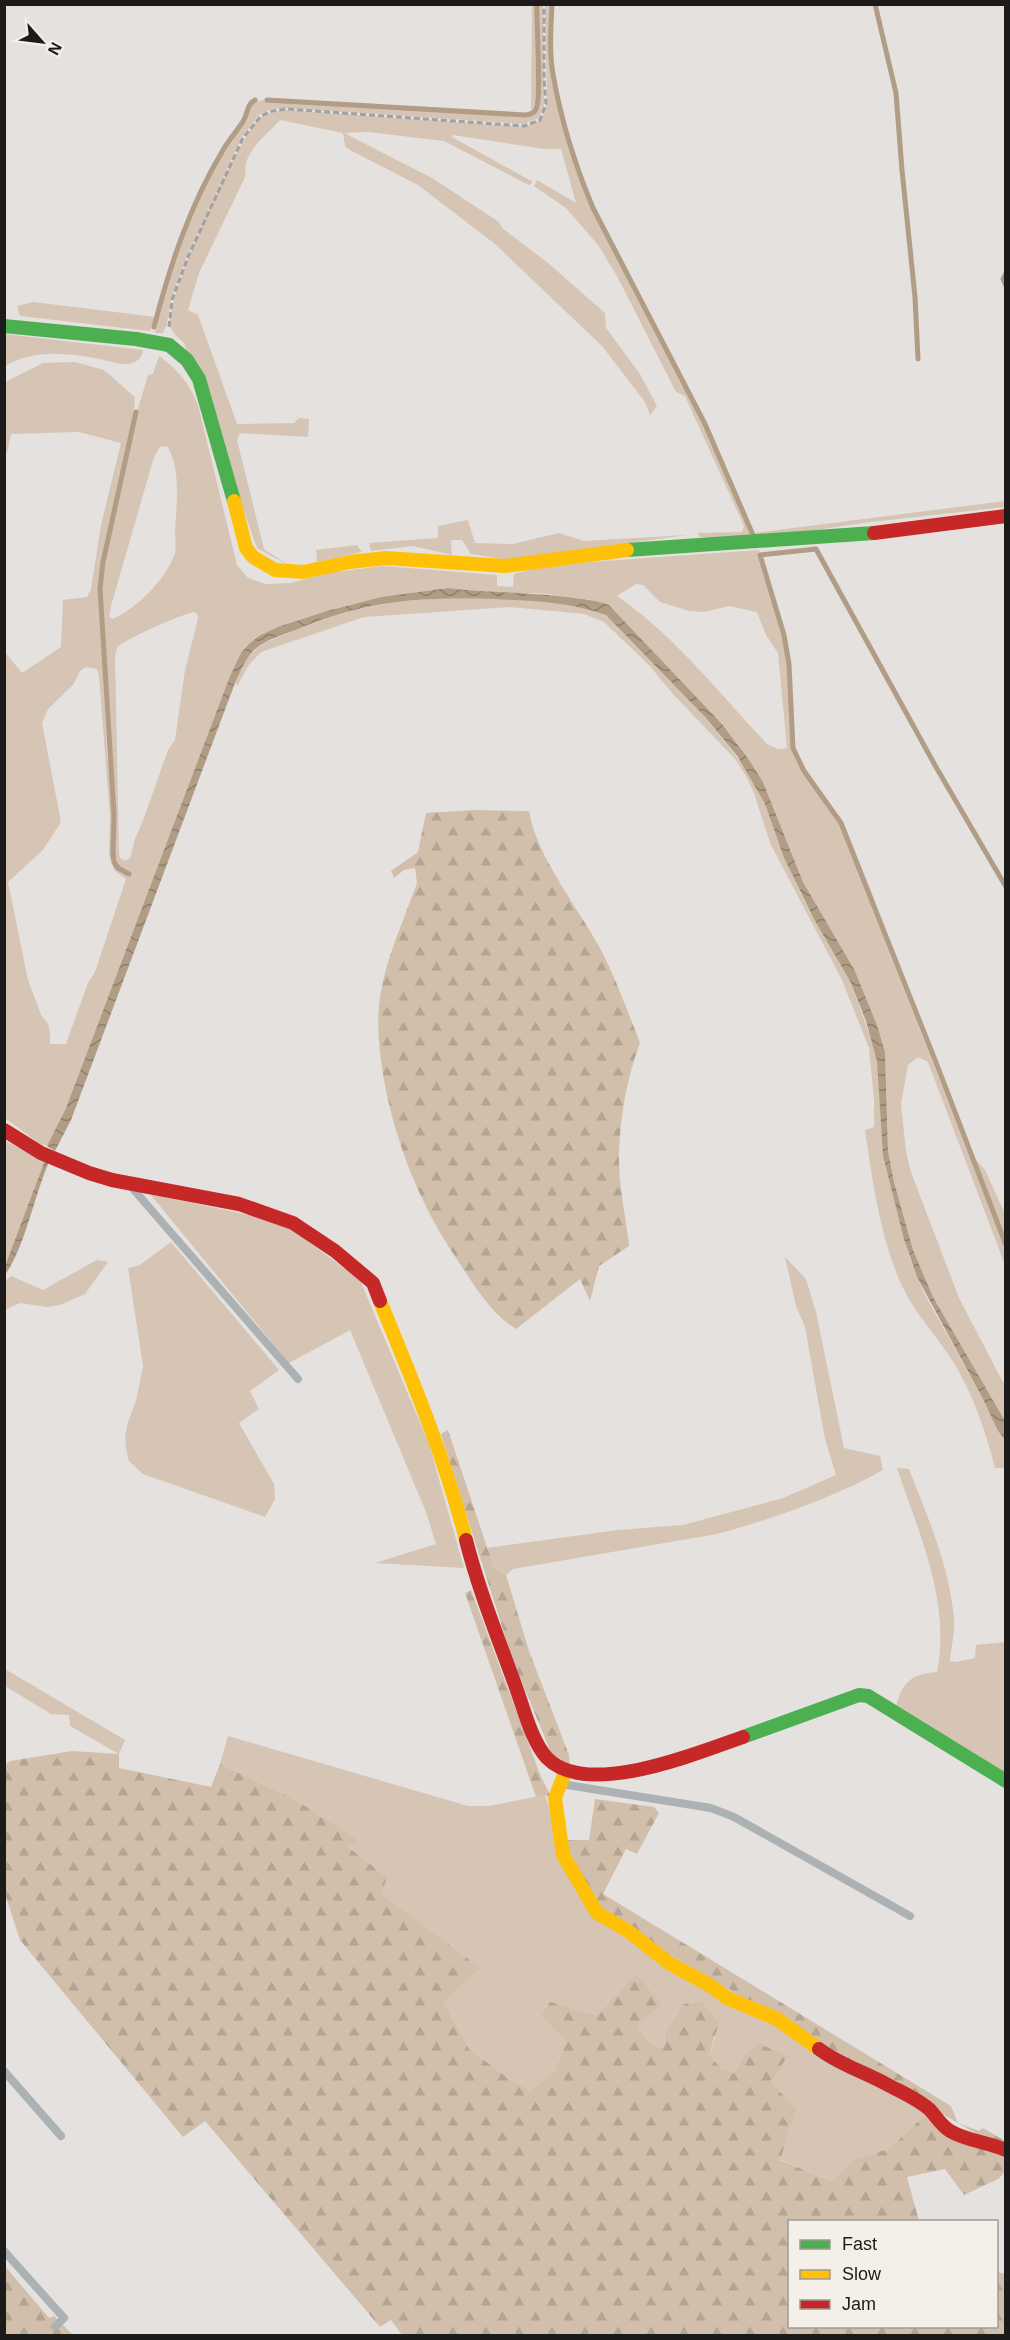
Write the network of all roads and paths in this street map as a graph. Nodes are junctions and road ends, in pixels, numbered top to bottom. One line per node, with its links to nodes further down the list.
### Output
1 (544, 4): 3 (path)
2 (4, 326): 3 (street)
3 (169, 345): 4 (street)
4 (1005, 516)
5 (4, 1130): 6 (street)
6 (128, 1182): 7 (lane); 8 (street)
7 (298, 1379)
8 (566, 1770): 9 (street); 10 (street)
9 (1005, 1781)
10 (561, 1784): 11 (lane); 14 (street)
11 (910, 1916)
12 (4, 2071): 13 (lane)
13 (61, 2136)
14 (1005, 2150)
15 (4, 2252): 16 (lane)
16 (55, 2327)

